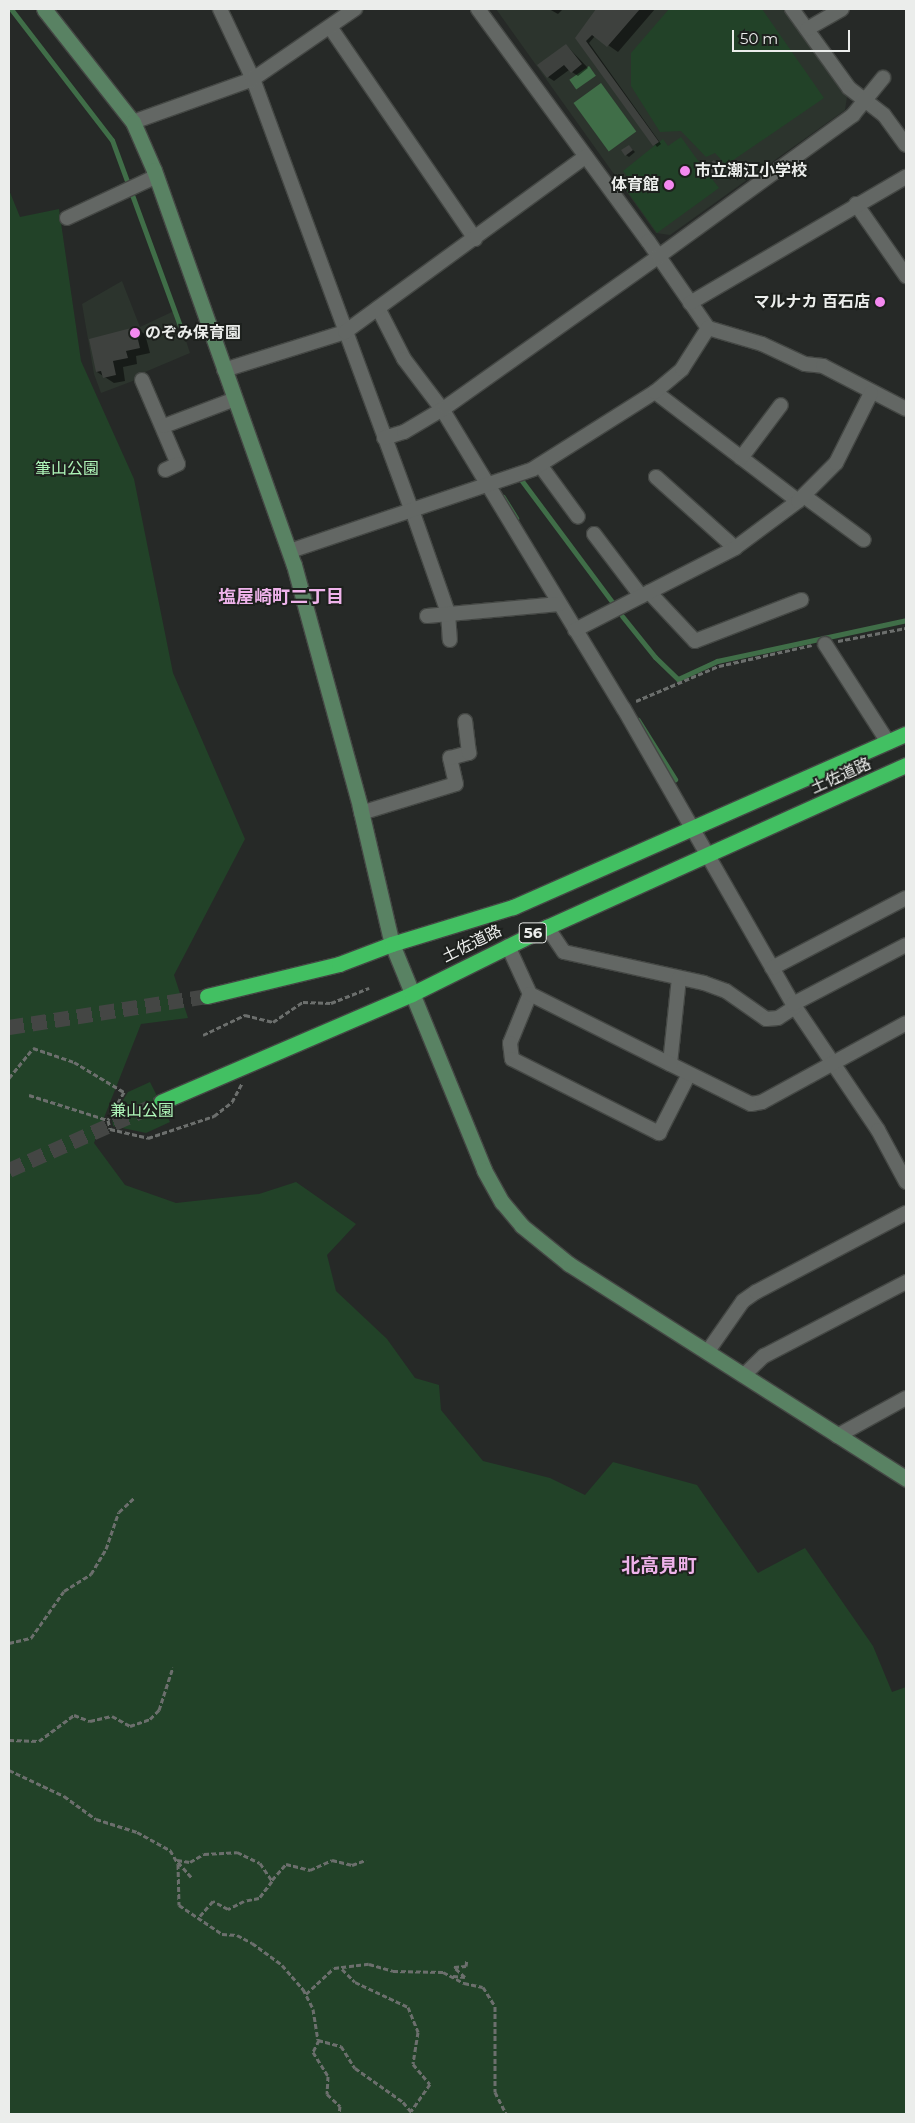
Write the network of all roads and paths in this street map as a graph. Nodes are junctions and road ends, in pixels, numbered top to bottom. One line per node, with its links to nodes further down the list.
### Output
1 (46, 9): 12 (street)
2 (220, 9): 10 (street)
3 (355, 9): 7 (street)
4 (478, 9): 14 (street)
5 (792, 9): 8 (street)
6 (842, 9): 8 (street)
7 (330, 27): 10 (street); 19 (street)
8 (807, 29): 11 (street)
9 (883, 78): 11 (street)
10 (253, 79): 12 (street); 25 (street)
11 (866, 101): 13 (street); 20 (street)
12 (133, 122): 15 (street)
13 (906, 145)
14 (586, 156): 19 (street); 20 (street)
15 (157, 176): 18 (street); 26 (street)
16 (906, 177): 17 (street)
17 (856, 204): 21 (street); 22 (street)
18 (66, 218)
19 (475, 239): 23 (street)
20 (659, 256): 22 (street); 32 (street)
21 (906, 276)
22 (690, 303): 24 (street)
23 (378, 308): 25 (street); 32 (street)
24 (708, 328): 28 (street); 29 (street)
25 (344, 332): 26 (street); 35 (street)
26 (224, 370): 30 (street)
27 (142, 380): 34 (street)
28 (655, 392): 36 (street); 37 (street)
29 (871, 393): 33 (street); 41 (street)
30 (235, 399): 34 (street); 47 (street)
31 (781, 405): 36 (street)
32 (442, 409): 35 (street); 40 (street)
33 (906, 409)
34 (164, 426): 38 (street)
35 (384, 438): 42 (street)
36 (741, 458): 41 (street)
37 (540, 465): 40 (street); 43 (street)
38 (165, 470)
39 (656, 477): 46 (street)
40 (489, 486): 42 (street); 50 (street)
41 (801, 499): 45 (street); 46 (street)
42 (412, 510): 47 (street); 51 (street)
43 (578, 517)
44 (594, 534): 48 (street)
45 (864, 540)
46 (735, 548): 48 (street)
47 (290, 551): 62 (street)
48 (645, 594): 49 (street); 54 (street)
49 (801, 600)
50 (559, 604): 51 (street); 54 (street)
51 (448, 613): 52 (street); 55 (street)
52 (426, 616)
53 (906, 628): 56 (path)
54 (575, 630): 57 (street)
55 (450, 640)
56 (825, 644): 57 (path); 60 (street)
57 (624, 709): 63 (street)
58 (465, 721): 62 (street)
59 (906, 734): 60 (highway, 土佐道路 / 56)
60 (888, 742): 63 (highway, 土佐道路 / 56)
61 (906, 765): 64 (highway, 土佐道路 / 56)
62 (361, 813): 67 (street)
63 (692, 830): 64 (street); 67 (highway, 土佐道路 / 56)
64 (706, 856): 66 (highway, 土佐道路 / 56); 70 (street)
65 (906, 898): 70 (street)
66 (547, 927): 69 (highway, 土佐道路 / 56); 71 (street)
67 (392, 944): 73 (street); 75 (highway, 土佐道路 / 56)
68 (906, 945): 76 (street)
69 (508, 946): 73 (highway, 土佐道路 / 56); 74 (street)
70 (772, 968): 76 (street)
71 (679, 978): 76 (street); 80 (street)
72 (369, 988): 78 (path)
73 (412, 994): 85 (highway, 土佐道路 / 56); 90 (street)
74 (530, 994): 80 (street); 81 (street)
75 (207, 996)
76 (794, 1006): 79 (street)
77 (906, 1023): 79 (street)
78 (203, 1035)
79 (834, 1062): 81 (street); 87 (street)
80 (670, 1064): 81 (street)
81 (689, 1074)
82 (245, 1076): 86 (path)
83 (9, 1078): 86 (path)
84 (29, 1095): 86 (path)
85 (161, 1102)
86 (108, 1120)
87 (906, 1182)
88 (906, 1213): 90 (street)
89 (906, 1282): 91 (street)
90 (708, 1352): 91 (street)
91 (744, 1375): 93 (street)
92 (906, 1398): 93 (street)
93 (837, 1436): 94 (street)
94 (906, 1479)
95 (134, 1498): 96 (path)
96 (9, 1643)
97 (173, 1667): 98 (path)
98 (9, 1740)
99 (9, 1770): 101 (path)
100 (366, 1860): 103 (path)
101 (177, 1861): 102 (path); 103 (path); 104 (path)
102 (191, 1877)
103 (272, 1881): 104 (path)
104 (198, 1918): 108 (path)
105 (467, 1960): 107 (path)
106 (342, 1968): 107 (path); 108 (path); 111 (path)
107 (452, 1976): 114 (path)
108 (306, 1994): 109 (path)
109 (319, 2040): 112 (path); 113 (path)
110 (434, 2082): 111 (path)
111 (429, 2087): 112 (path)
112 (412, 2112)
113 (339, 2114)
114 (506, 2114)

